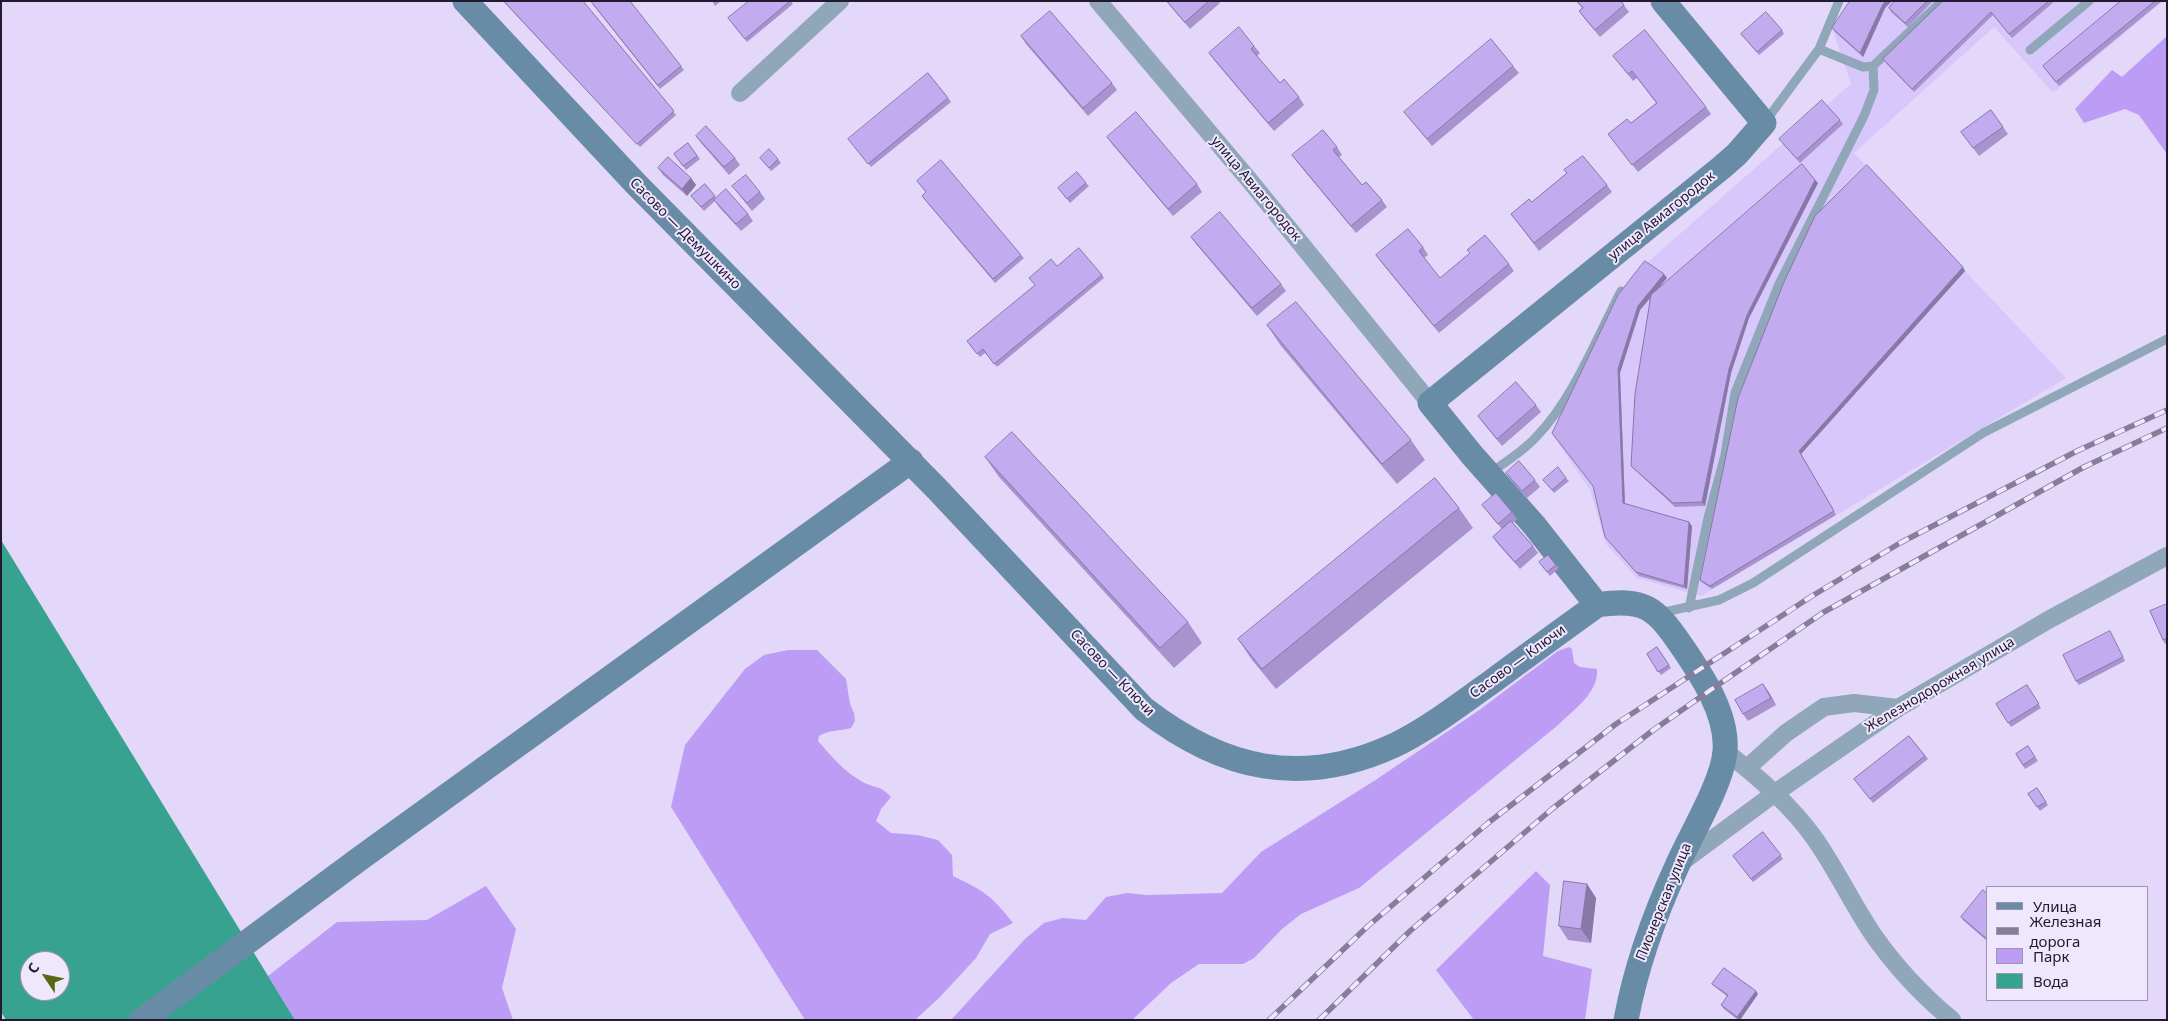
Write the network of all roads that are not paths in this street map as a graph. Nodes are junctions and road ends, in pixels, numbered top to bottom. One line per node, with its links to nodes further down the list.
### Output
1 (465, 1): 16 (street, Сасово — Демушкино)
2 (840, 1): 11 (street)
3 (1098, 1): 15 (street, улица Авиагородок)
4 (1663, 1): 12 (street)
5 (1839, 1): 8 (lane)
6 (1942, 1): 10 (lane)
7 (2089, 1): 9 (lane)
8 (1819, 48): 10 (lane); 12 (lane)
9 (2030, 50)
10 (1873, 66): 20 (lane)
11 (740, 93)
12 (1764, 123): 15 (street, улица Авиагородок)
13 (1620, 291): 17 (lane)
14 (2167, 339): 20 (lane)
15 (1430, 403): 17 (street, улица Авиагородок)
16 (911, 461): 19 (street, Сасово — Ключи); 27 (street)
17 (1489, 474): 19 (street, улица Авиагородок)
18 (2167, 556): 22 (street, Железнодорожная улица)
19 (1597, 605): 21 (street)
20 (1689, 608): 21 (lane)
21 (1657, 614): 23 (street)
22 (1898, 708): 24 (street); 25 (street, Железнодорожная улица)
23 (1725, 751): 24 (street); 26 (street, Пионерская улица)
24 (1747, 768): 25 (street)
25 (1775, 793): 26 (street, Железнодорожная улица); 29 (street)
26 (1677, 866): 28 (street, Пионерская улица)
27 (142, 1020)
28 (1626, 1020)
29 (1952, 1020)

